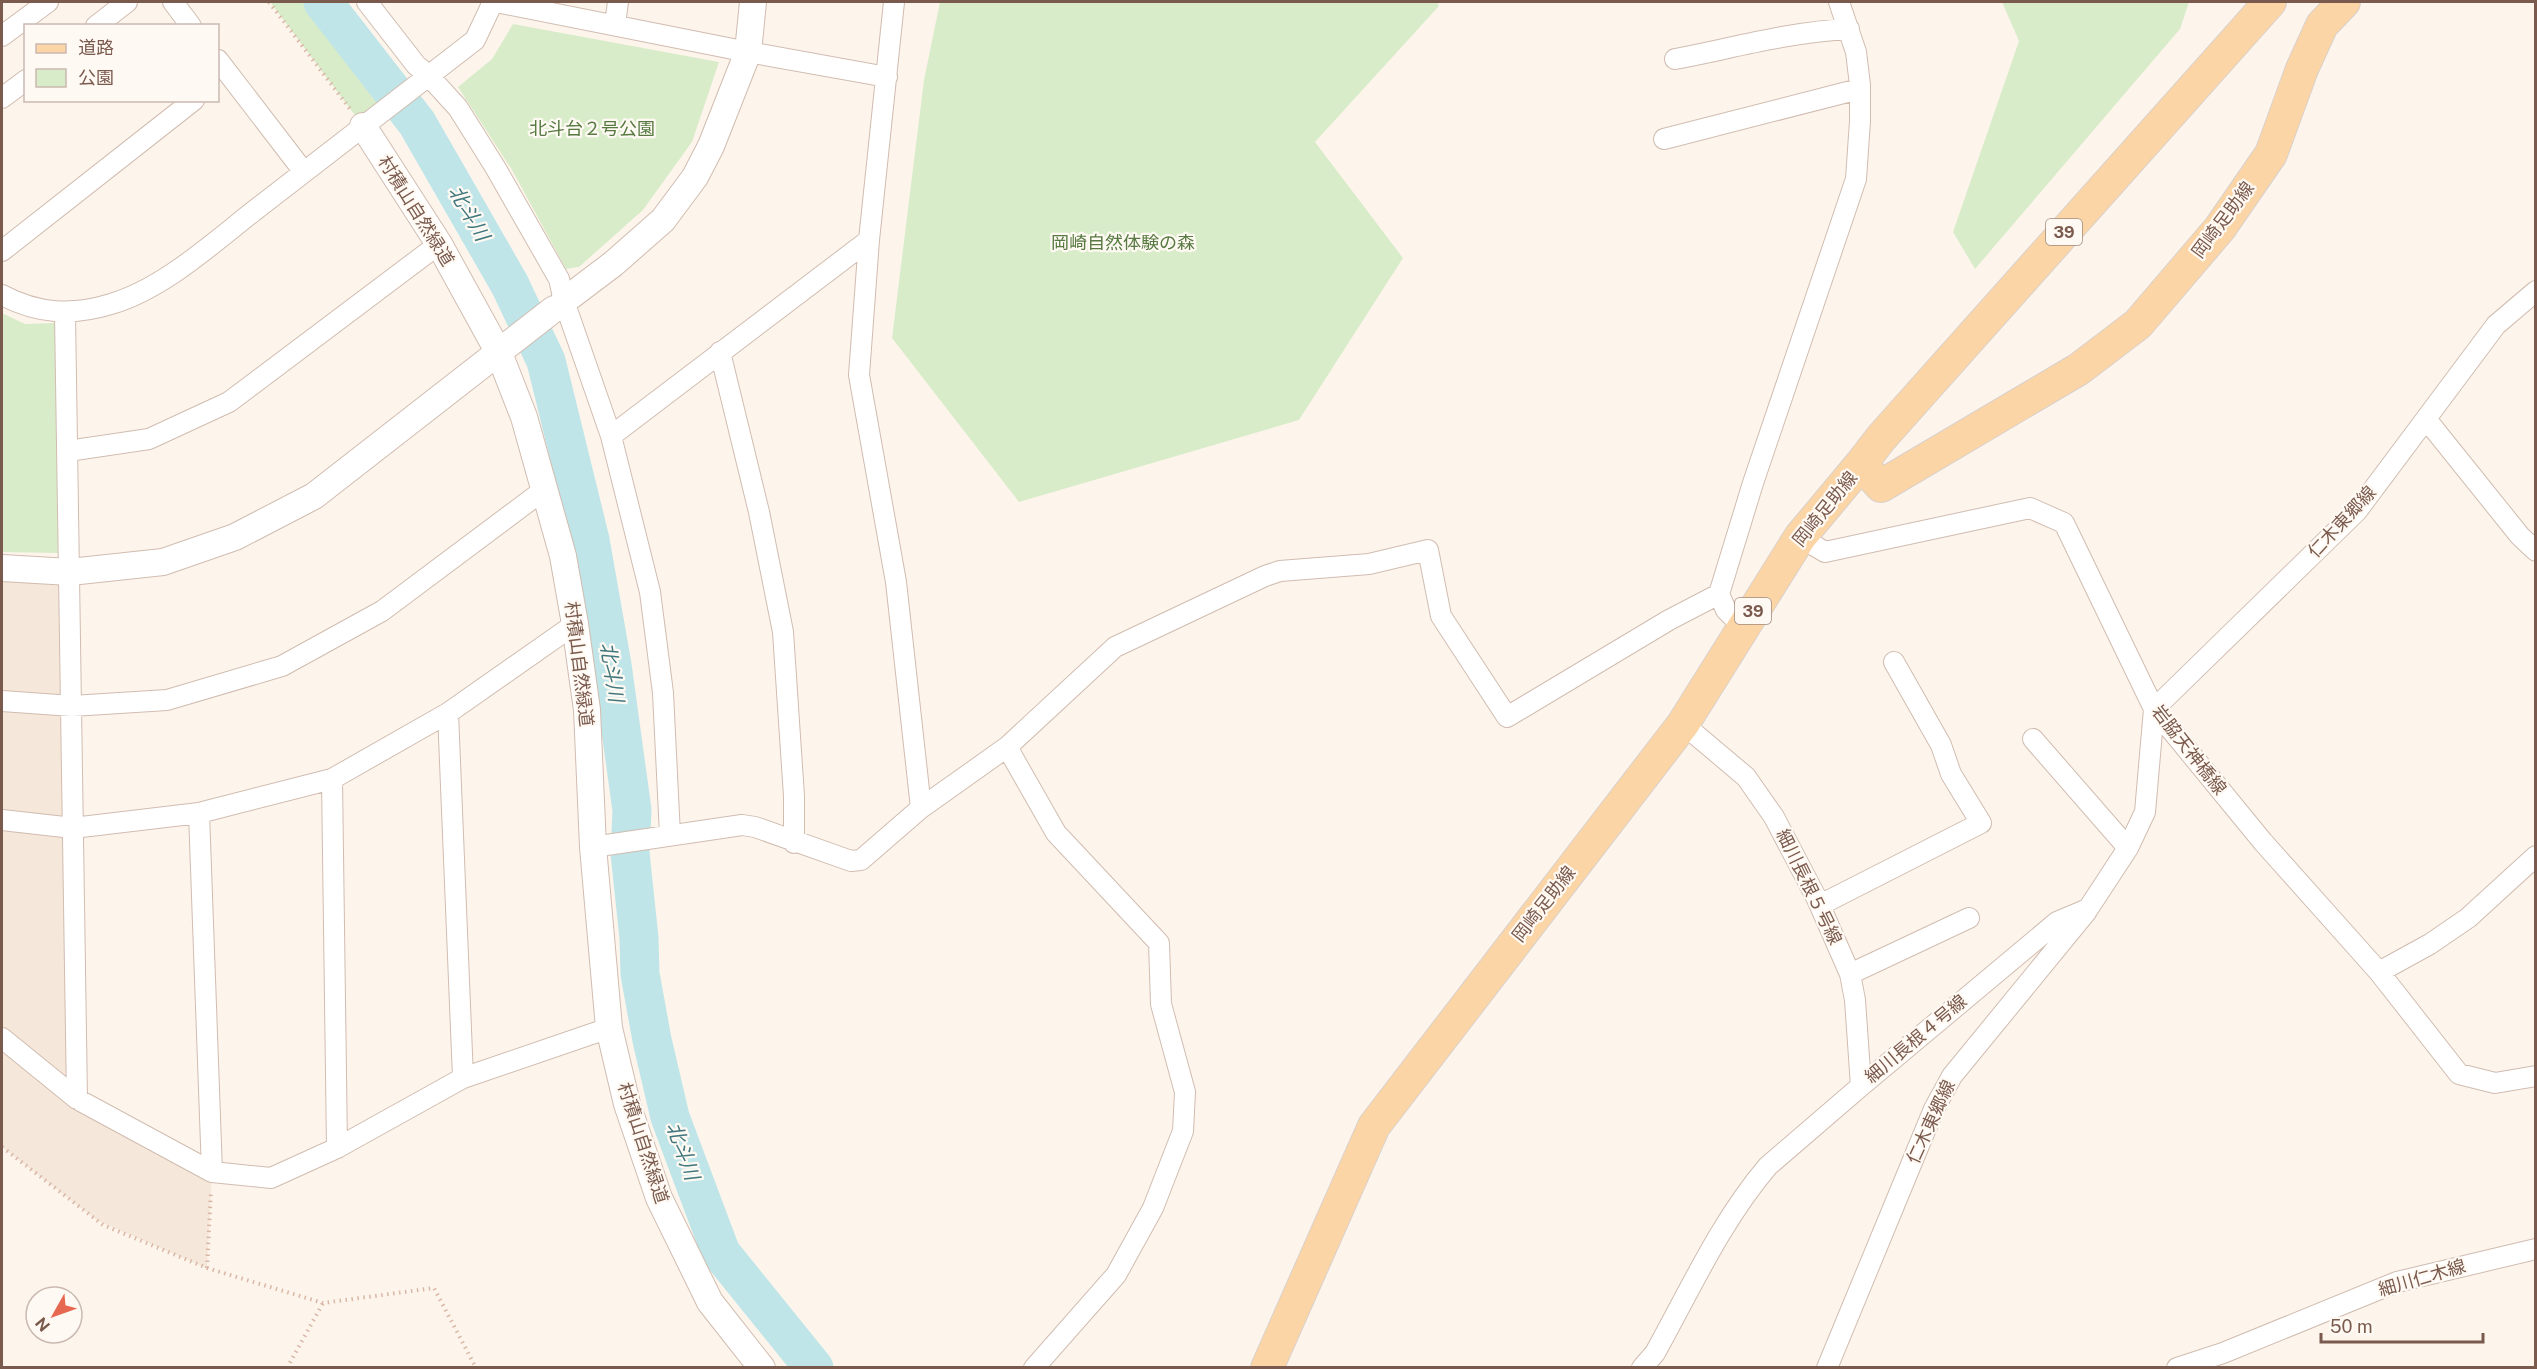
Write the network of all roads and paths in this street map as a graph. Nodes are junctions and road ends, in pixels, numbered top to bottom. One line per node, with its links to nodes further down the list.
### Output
1 (48, 2): 17 (street)
2 (127, 2): 13 (street)
3 (173, 2): 14 (street)
4 (269, 2): 27 (path)
5 (367, 2): 22 (street)
6 (494, 2): 15 (street); 22 (street)
7 (618, 2): 15 (street)
8 (753, 2): 18 (street)
9 (894, 2): 21 (street)
10 (1839, 2): 16 (street)
11 (2270, 2): 42 (main road, 岡崎足助線 / 39)
12 (2344, 2): 42 (main road, 岡崎足助線)
13 (99, 24)
14 (190, 24)
15 (615, 24): 18 (street)
16 (1849, 29): 19 (street); 24 (street)
17 (2, 36)
18 (748, 52): 21 (street); 35 (street)
19 (1675, 59)
20 (221, 72): 29 (street)
21 (887, 77): 30 (street)
22 (422, 80): 27 (street); 35 (street)
23 (24, 82): 25 (street)
24 (1859, 89): 28 (street); 48 (street)
25 (2, 98)
26 (191, 102): 32 (street)
27 (368, 122): 29 (street); 31 (street, 村積山自然緑道)
28 (1664, 139)
29 (304, 172): 36 (street)
30 (869, 240): 38 (street); 60 (street)
31 (439, 243): 37 (street, 村積山自然緑道); 41 (street)
32 (2, 251)
33 (2535, 291): 39 (street, 仁木東郷線)
34 (2, 295): 36 (street)
35 (559, 305): 37 (street); 40 (street)
36 (66, 314): 41 (street)
37 (504, 348): 43 (street, 村積山自然緑道); 47 (street)
38 (720, 352): 40 (street); 65 (street)
39 (2426, 419): 45 (street); 54 (street, 仁木東郷線)
40 (611, 436): 64 (street)
41 (68, 451): 47 (street)
42 (1861, 464): 44 (main road, 岡崎足助線 / 39)
43 (545, 489): 49 (street, 村積山自然緑道); 53 (street)
44 (1800, 537): 50 (main road, 岡崎足助線 / 39); 54 (street, 岩脇天神橋線)
45 (2535, 551)
46 (2, 568): 47 (street)
47 (70, 572): 53 (street)
48 (1719, 594): 50 (street); 58 (street)
49 (575, 624): 55 (street); 66 (street, 村積山自然緑道)
50 (1743, 627): 56 (main road, 岡崎足助線 / 39)
51 (1894, 662): 69 (street)
52 (2, 701): 53 (street)
53 (72, 706): 63 (street)
54 (2154, 709): 67 (street); 72 (street, 岩脇天神橋線)
55 (448, 713): 59 (street); 77 (street)
56 (1683, 724): 69 (street, 細川長根５号線); 91 (main road, 岡崎足助線 / 39)
57 (2033, 739): 67 (street)
58 (1007, 747): 60 (street); 90 (street)
59 (332, 779): 61 (street); 81 (street)
60 (921, 807): 65 (street)
61 (199, 813): 63 (street); 83 (street)
62 (2, 820): 63 (street)
63 (73, 828): 79 (street)
64 (661, 836): 65 (street); 66 (street)
65 (794, 843)
66 (599, 846): 74 (street, 村積山自然緑道)
67 (2128, 848): 70 (street)
68 (2535, 856): 72 (street)
69 (1820, 905): 73 (street, 細川長根５号線)
70 (2088, 909): 78 (street, 細川長根４号線); 93 (street, 仁木東郷線)
71 (1969, 918): 73 (street)
72 (2379, 972): 76 (street, 岩脇天神橋線)
73 (1850, 974): 78 (street, 細川長根５号線)
74 (609, 1028): 77 (street); 89 (street, 村積山自然緑道)
75 (2, 1038): 79 (street)
76 (2535, 1076)
77 (463, 1078): 81 (street)
78 (1861, 1086): 92 (street, 細川長根４号線)
79 (77, 1099): 83 (street)
80 (3, 1148): 82 (path); 85 (path)
81 (338, 1148): 83 (street)
82 (2, 1156)
83 (212, 1172): 85 (path)
84 (2535, 1249): 94 (street, 細川仁木線)
85 (207, 1268): 86 (path)
86 (322, 1303): 87 (path); 88 (path)
87 (287, 1368)
88 (476, 1368)
89 (762, 1368)
90 (1034, 1368)
91 (1267, 1368)
92 (1642, 1368)
93 (1827, 1368)
94 (2177, 1368)

